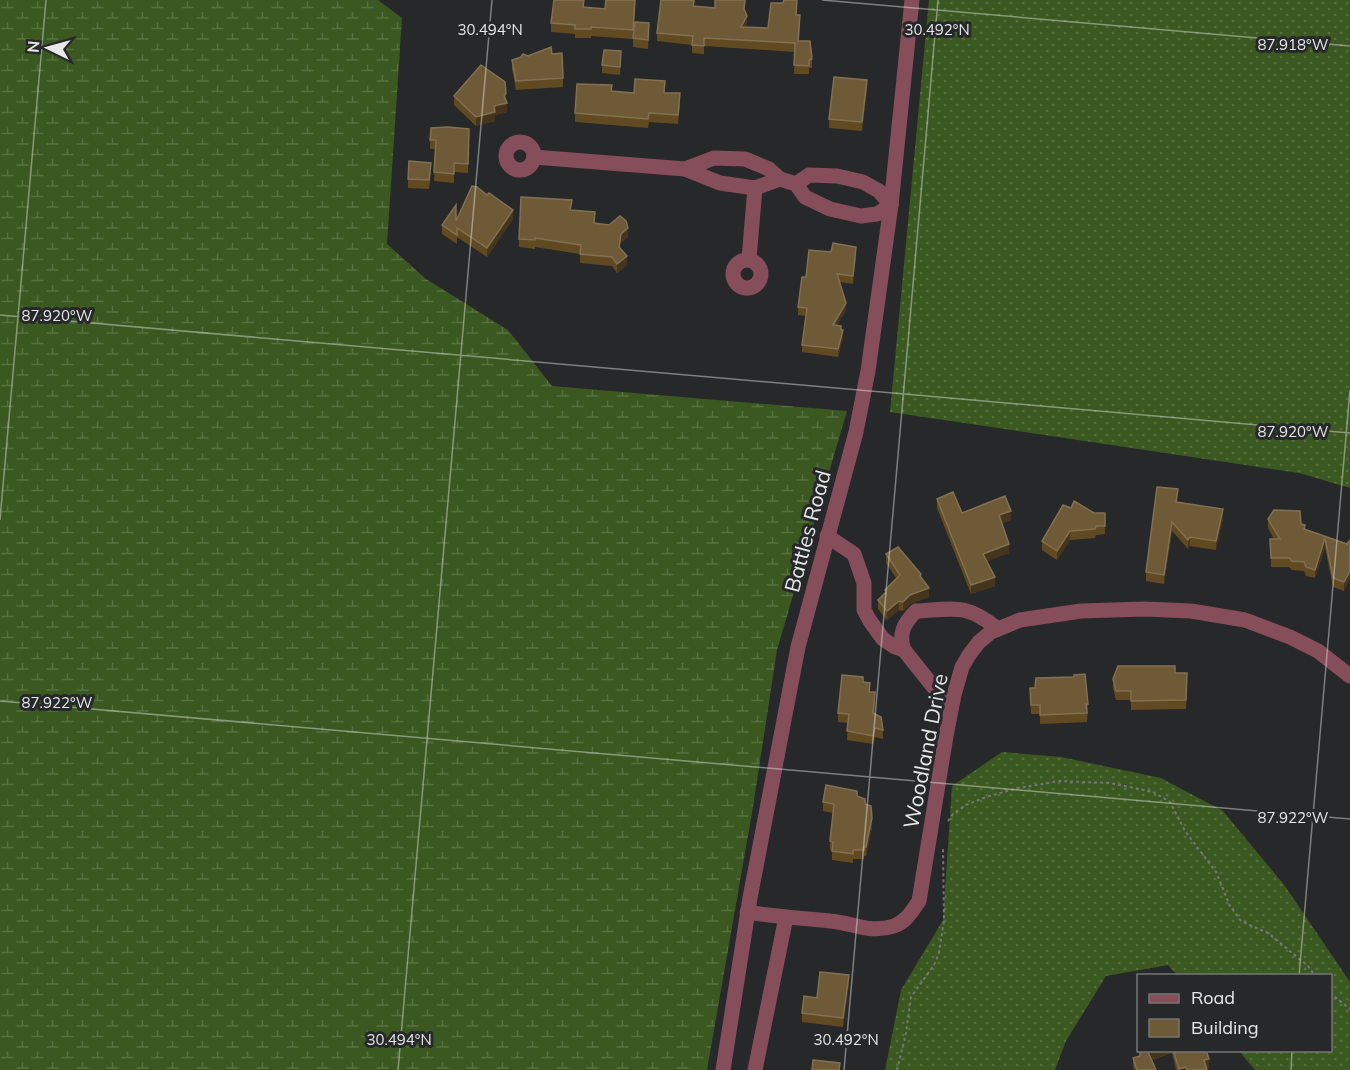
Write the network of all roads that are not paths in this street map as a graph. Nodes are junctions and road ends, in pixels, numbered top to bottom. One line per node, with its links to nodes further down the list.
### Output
1 (912, 0): 7 (street, Battles Road)
2 (534, 157): 3 (street)
3 (685, 169): 4 (street); 6 (street)
4 (780, 179): 5 (street); 6 (street)
5 (796, 184): 7 (street); 7 (street)
6 (755, 188): 8 (street)
7 (891, 205): 9 (street, Battles Road)
8 (749, 260)
9 (827, 536): 11 (street); 14 (street, Battles Road)
10 (998, 629): 11 (street); 12 (street, Woodland Drive); 13 (street, Woodland Drive)
11 (904, 650): 13 (street)
12 (1350, 676)
13 (951, 709): 15 (street, Woodland Drive)
14 (747, 912): 15 (street, Woodland Drive); 16 (street, Battles Road)
15 (786, 918): 17 (street)
16 (723, 1070)
17 (755, 1070)

